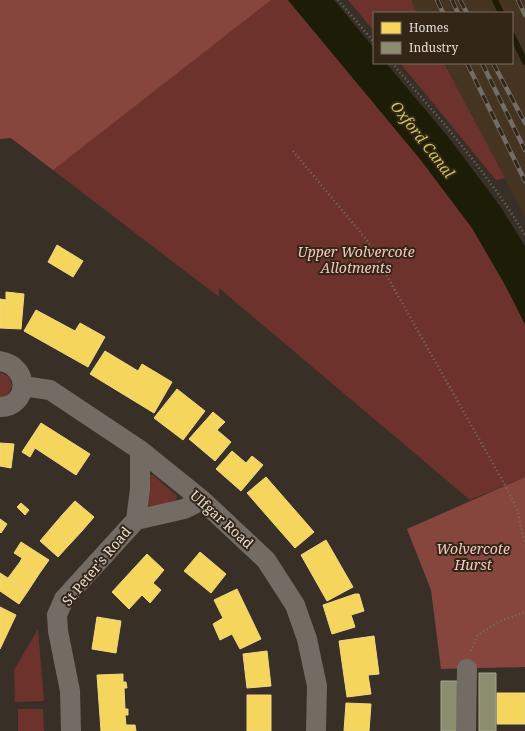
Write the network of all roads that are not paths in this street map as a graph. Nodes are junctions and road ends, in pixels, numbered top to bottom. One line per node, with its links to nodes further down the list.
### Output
1 (0, 361): 2 (street)
2 (23, 386): 3 (street); 4 (street, Ulfgar Road)
3 (0, 407)
4 (140, 450): 5 (street, Ulfgar Road); 6 (street, St Peter's Road)
5 (202, 500): 6 (street, St Peter's Road); 9 (street, Ulfgar Road)
6 (136, 520): 8 (street, St Peter's Road)
7 (467, 669): 10 (street)
8 (71, 731)
9 (316, 731)
10 (466, 731)

